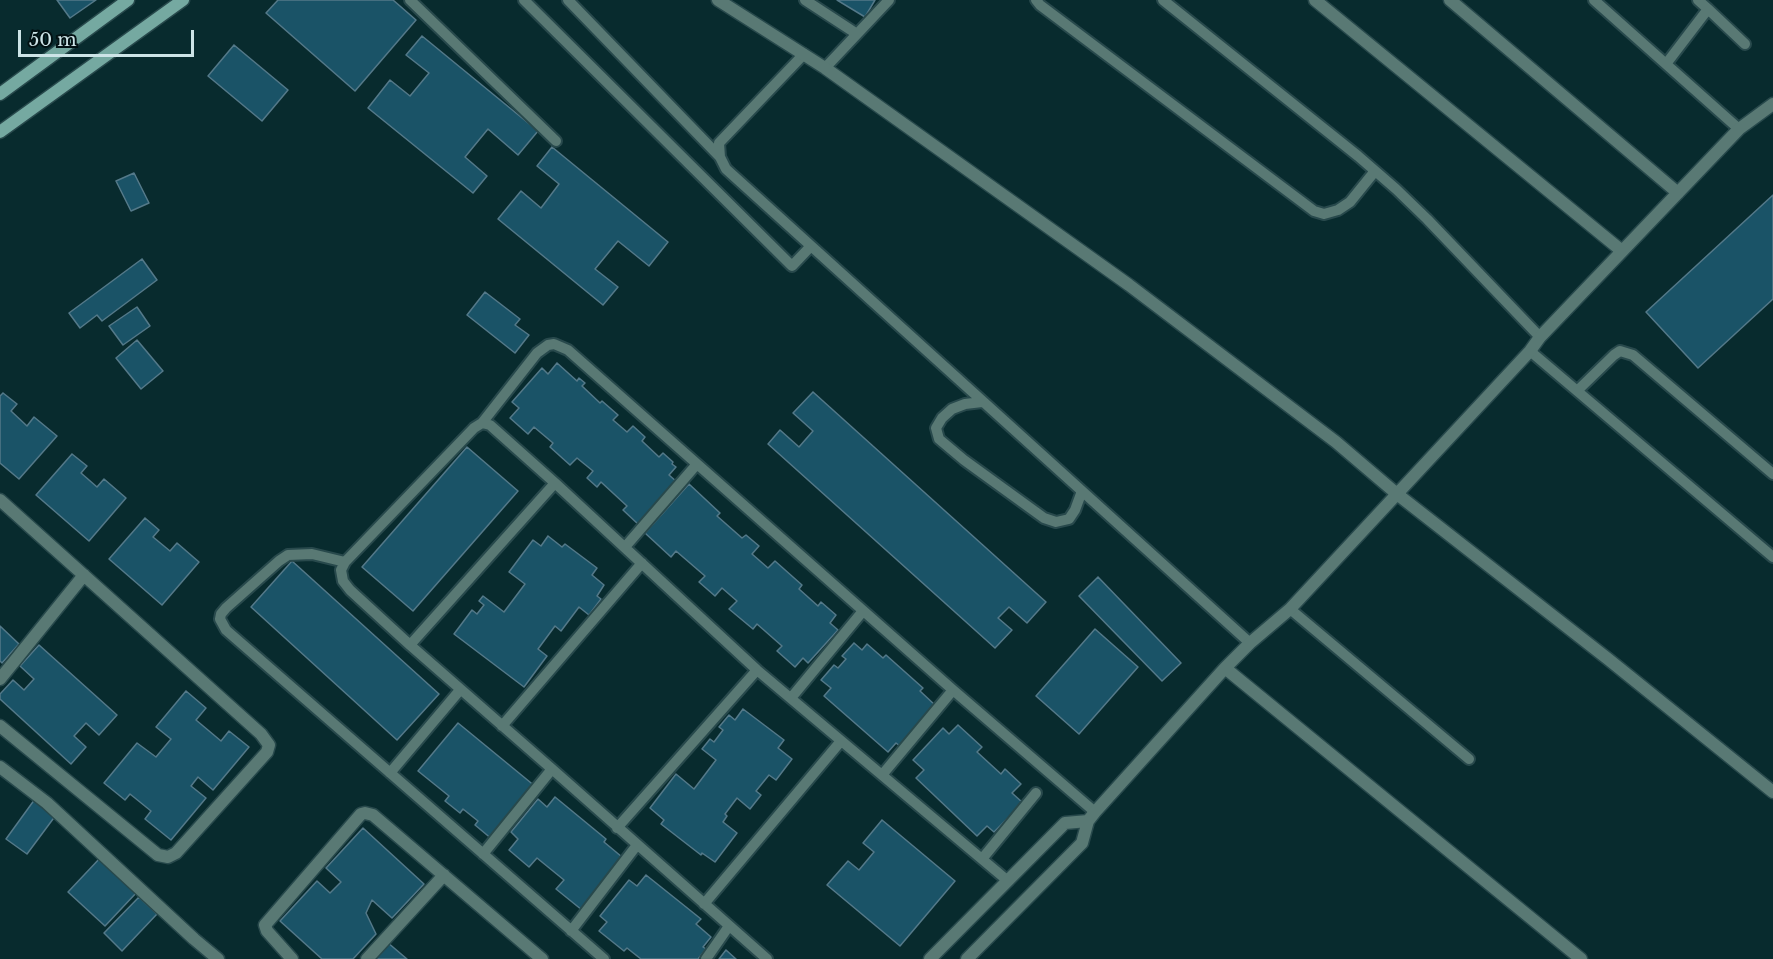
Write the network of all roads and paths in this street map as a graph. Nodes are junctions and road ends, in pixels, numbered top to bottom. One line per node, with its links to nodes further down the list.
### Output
1 (128, 0): 21 (street)
2 (183, 0): 24 (street)
3 (410, 0): 25 (lane)
4 (524, 0): 29 (lane)
5 (568, 0): 26 (lane)
6 (718, 0): 18 (street)
7 (805, 0): 16 (lane)
8 (889, 0): 16 (lane)
9 (1036, 0): 27 (lane)
10 (1163, 0): 27 (lane)
11 (1315, 0): 30 (street)
12 (1450, 0): 28 (street)
13 (1594, 0): 19 (lane)
14 (1698, 0): 15 (lane)
15 (1708, 9): 17 (lane); 19 (lane)
16 (857, 34): 20 (lane)
17 (1746, 44)
18 (804, 54): 20 (street); 26 (lane)
19 (1666, 64): 23 (lane)
20 (825, 68): 40 (street)
21 (0, 94)
22 (1773, 104): 23 (street)
23 (1739, 129): 28 (street)
24 (0, 132)
25 (556, 141)
26 (720, 157): 29 (lane)
27 (1375, 171): 31 (lane)
28 (1678, 193): 30 (street)
29 (811, 246): 34 (lane)
30 (1622, 251): 31 (street)
31 (1540, 337): 32 (street)
32 (1530, 351): 33 (lane); 40 (street)
33 (1578, 390): 37 (lane); 43 (lane)
34 (982, 402): 39 (lane); 39 (lane)
35 (482, 423): 36 (lane); 38 (lane); 44 (lane)
36 (697, 464): 42 (lane); 48 (lane)
37 (1773, 474)
38 (555, 483): 42 (lane); 50 (lane)
39 (1082, 491): 49 (lane)
40 (1397, 494): 47 (street); 65 (street)
41 (0, 500): 46 (street)
42 (625, 547): 45 (lane)
43 (1773, 557)
44 (345, 562): 50 (lane); 63 (lane)
45 (642, 563): 52 (lane); 58 (lane)
46 (84, 575): 53 (street); 57 (street)
47 (1290, 609): 49 (street); 60 (lane)
48 (863, 611): 55 (lane); 56 (lane)
49 (1250, 643): 51 (street)
50 (410, 645): 54 (lane)
51 (1225, 668): 67 (street); 86 (street)
52 (757, 670): 56 (lane); 68 (lane)
53 (0, 679)
54 (460, 690): 58 (lane); 63 (lane)
55 (953, 690): 64 (lane); 67 (lane)
56 (791, 698): 59 (lane)
57 (0, 726)
58 (502, 726): 62 (lane)
59 (841, 741): 64 (lane); 74 (lane)
60 (1469, 759)
61 (0, 767): 77 (street)
62 (552, 769): 68 (lane); 70 (lane)
63 (390, 773): 70 (lane)
64 (882, 775): 71 (lane)
65 (1773, 792)
66 (1036, 793): 71 (lane)
67 (1091, 816): 73 (street); 85 (street)
68 (617, 828): 69 (lane)
69 (637, 845): 74 (lane); 76 (lane)
70 (483, 854): 76 (lane)
71 (982, 859): 73 (lane)
72 (444, 875): 78 (street); 79 (street); 80 (street)
73 (1008, 881): 84 (street)
74 (704, 904): 75 (lane)
75 (729, 926): 82 (lane); 83 (lane)
76 (572, 931): 81 (lane)
77 (218, 959)
78 (292, 959)
79 (367, 959)
80 (542, 959)
81 (604, 959)
82 (705, 959)
83 (767, 959)
84 (930, 959)
85 (967, 959)
86 (1581, 959)

